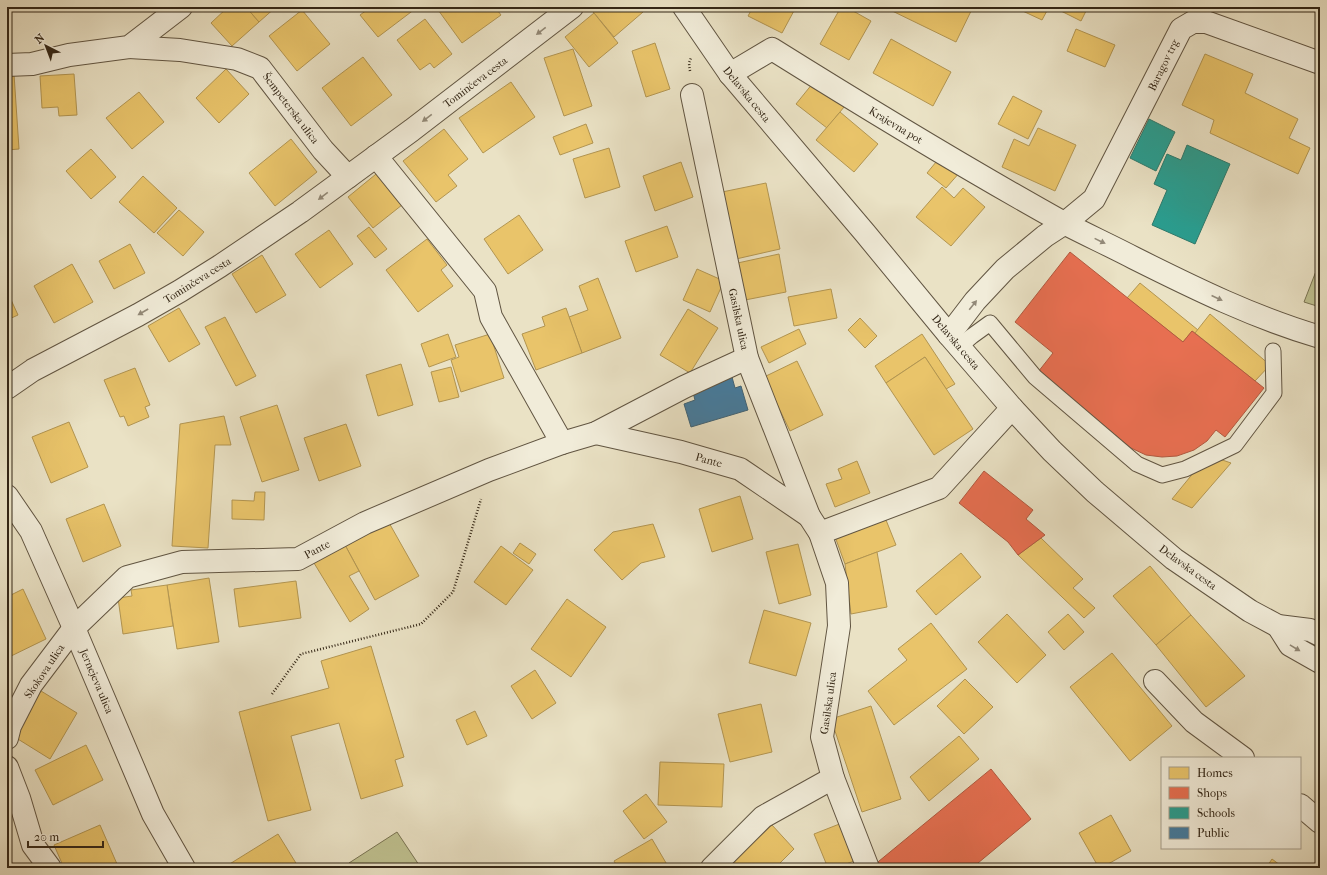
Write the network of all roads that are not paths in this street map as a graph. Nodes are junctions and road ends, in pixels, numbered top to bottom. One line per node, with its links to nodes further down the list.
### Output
1 (181, 7): 4 (street, Šempeterska ulica)
2 (572, 7): 9 (street, Tominčeva cesta, one-way to 9)
3 (684, 7): 7 (street, Delavska cesta)
4 (129, 47): 6 (street, Šempeterska ulica); 10 (street, Šempeterska ulica)
5 (1320, 63): 11 (street, Baragov trg)
6 (7, 65)
7 (730, 74): 11 (street, Krajevna pot); 13 (street, Delavska cesta)
8 (692, 95): 15 (street, Gasilska ulica)
9 (376, 156): 10 (street, Tominčeva cesta); 19 (street)
10 (348, 177): 16 (street, Tominčeva cesta, one-way to 16)
11 (1065, 223): 12 (street, one-way to 12); 13 (street, Baragov trg, one-way to 11)
12 (1320, 337)
13 (954, 341): 14 (lane); 17 (street, Delavska cesta)
14 (1273, 351)
15 (747, 358): 18 (street, Pante); 21 (street, Gasilska ulica)
16 (7, 388)
17 (1012, 408): 21 (street); 22 (street, Delavska cesta)
18 (596, 433): 19 (street, Pante); 21 (street, Pante)
19 (562, 443): 23 (street, Pante)
20 (7, 496): 23 (street, Jernejeva ulica)
21 (815, 525): 30 (street, Gasilska ulica)
22 (1278, 626): 24 (street, Delavska cesta); 25 (street, Delavska cesta, one-way to 25)
23 (74, 628): 27 (street, Skokova ulica); 34 (street, Jernejeva ulica)
24 (1320, 635)
25 (1320, 662)
26 (1155, 681): 28 (street)
27 (7, 738)
28 (1242, 757)
29 (7, 767): 33 (street)
30 (833, 778): 35 (street); 36 (street, Gasilska ulica)
31 (1301, 806): 32 (street)
32 (1320, 822)
33 (50, 868)
34 (184, 868)
35 (712, 868)
36 (868, 868)

